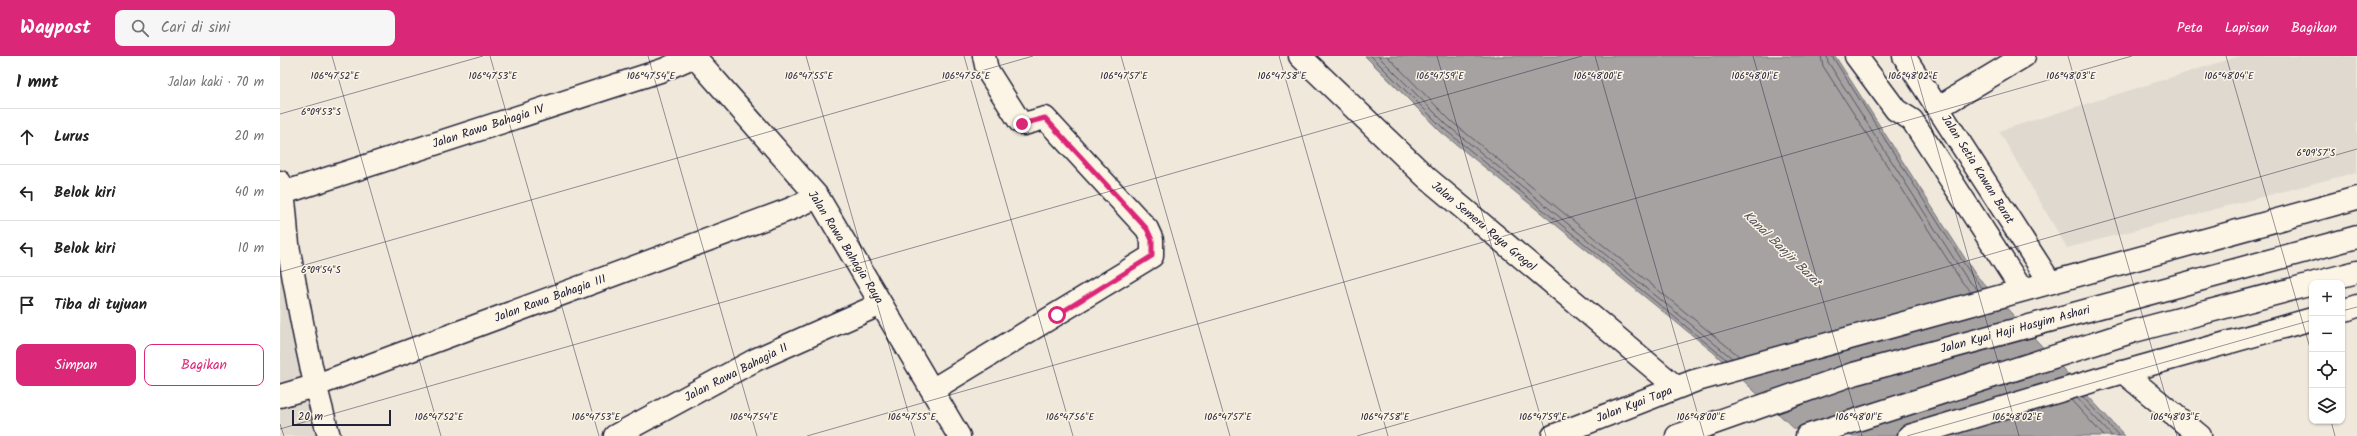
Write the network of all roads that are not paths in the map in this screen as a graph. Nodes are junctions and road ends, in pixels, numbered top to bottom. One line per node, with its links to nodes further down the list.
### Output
1 (694, 56): 8 (street, Jalan Rawa Bahagia IV); 9 (street, Jalan Rawa Bahagia Raya)
2 (984, 56): 24 (street)
3 (1300, 56): 22 (street, Jalan Semeru Raya Grogol)
4 (1856, 56): 16 (street)
5 (1904, 56): 7 (street, Jalan Setia Kawan Barat)
6 (2024, 56): 7 (street)
7 (1938, 107): 14 (street, Jalan Setia Kawan Barat)
8 (281, 189): 23 (street)
9 (818, 197): 17 (street, Jalan Rawa Bahagia Raya); 23 (street, Jalan Rawa Bahagia III)
10 (2357, 198): 14 (street)
11 (2357, 238): 30 (street, Jalan Kyai Haji Hasyim Ashari)
12 (2357, 272): 13 (street)
13 (2326, 280)
14 (2050, 282): 16 (street)
15 (2309, 285): 31 (street)
16 (2012, 293): 22 (street)
17 (881, 304): 24 (street, Jalan Rawa Bahagia Raya); 27 (street, Jalan Rawa Bahagia II)
18 (2357, 306): 19 (street)
19 (2345, 310)
20 (2309, 320): 21 (street)
21 (2119, 373): 32 (street); 33 (street)
22 (1685, 384): 29 (street, Jalan Kyai Tapa)
23 (314, 386): 25 (street, Jalan Rawa Bahagia III); 26 (street)
24 (932, 390): 28 (street, Jalan Rawa Bahagia Raya)
25 (280, 396)
26 (329, 436)
27 (615, 436)
28 (959, 436)
29 (1552, 436)
30 (1677, 436)
31 (1807, 436)
32 (1909, 436)
33 (2200, 436)

